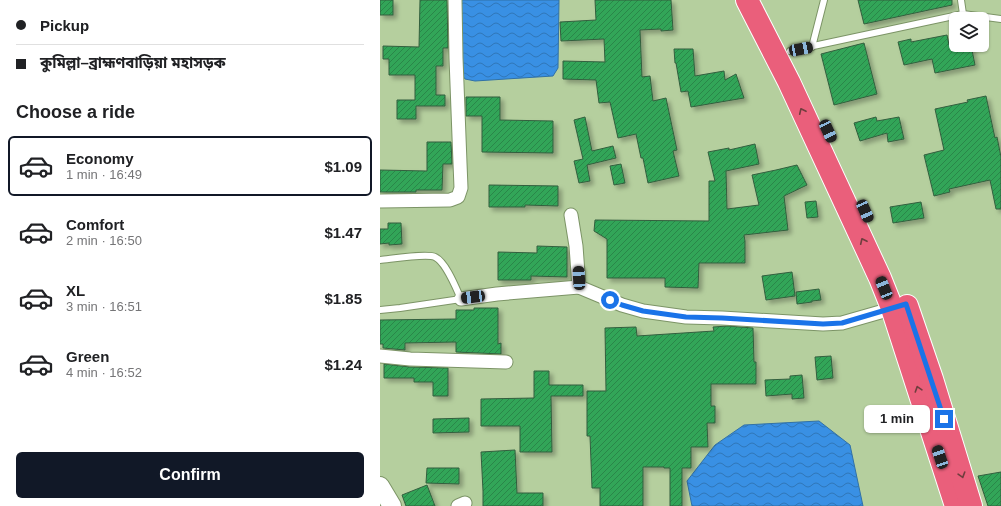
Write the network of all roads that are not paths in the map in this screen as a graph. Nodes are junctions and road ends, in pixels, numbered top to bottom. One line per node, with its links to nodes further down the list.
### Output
1 (455, 0): 13 (street)
2 (748, 0): 10 (highway)
3 (764, 0): 10 (highway)
4 (824, 0): 11 (lane)
5 (961, 0): 6 (lane)
6 (963, 12)
7 (949, 17): 11 (lane)
8 (989, 17): 9 (lane)
9 (1001, 19)
10 (768, 24): 12 (highway); 18 (highway, one-way to 10)
11 (812, 47): 12 (lane)
12 (790, 51): 18 (highway)
13 (380, 201)
14 (571, 215): 16 (street)
15 (380, 260): 17 (lane)
16 (579, 287): 17 (street); 18 (street)
17 (461, 299): 19 (lane)
18 (899, 306): 24 (highway, one-way to 18); 25 (highway, one-way to 25)
19 (380, 310)
20 (380, 356): 21 (street)
21 (506, 362)
22 (380, 486): 23 (street)
23 (392, 506)
24 (956, 506)
25 (971, 506)

